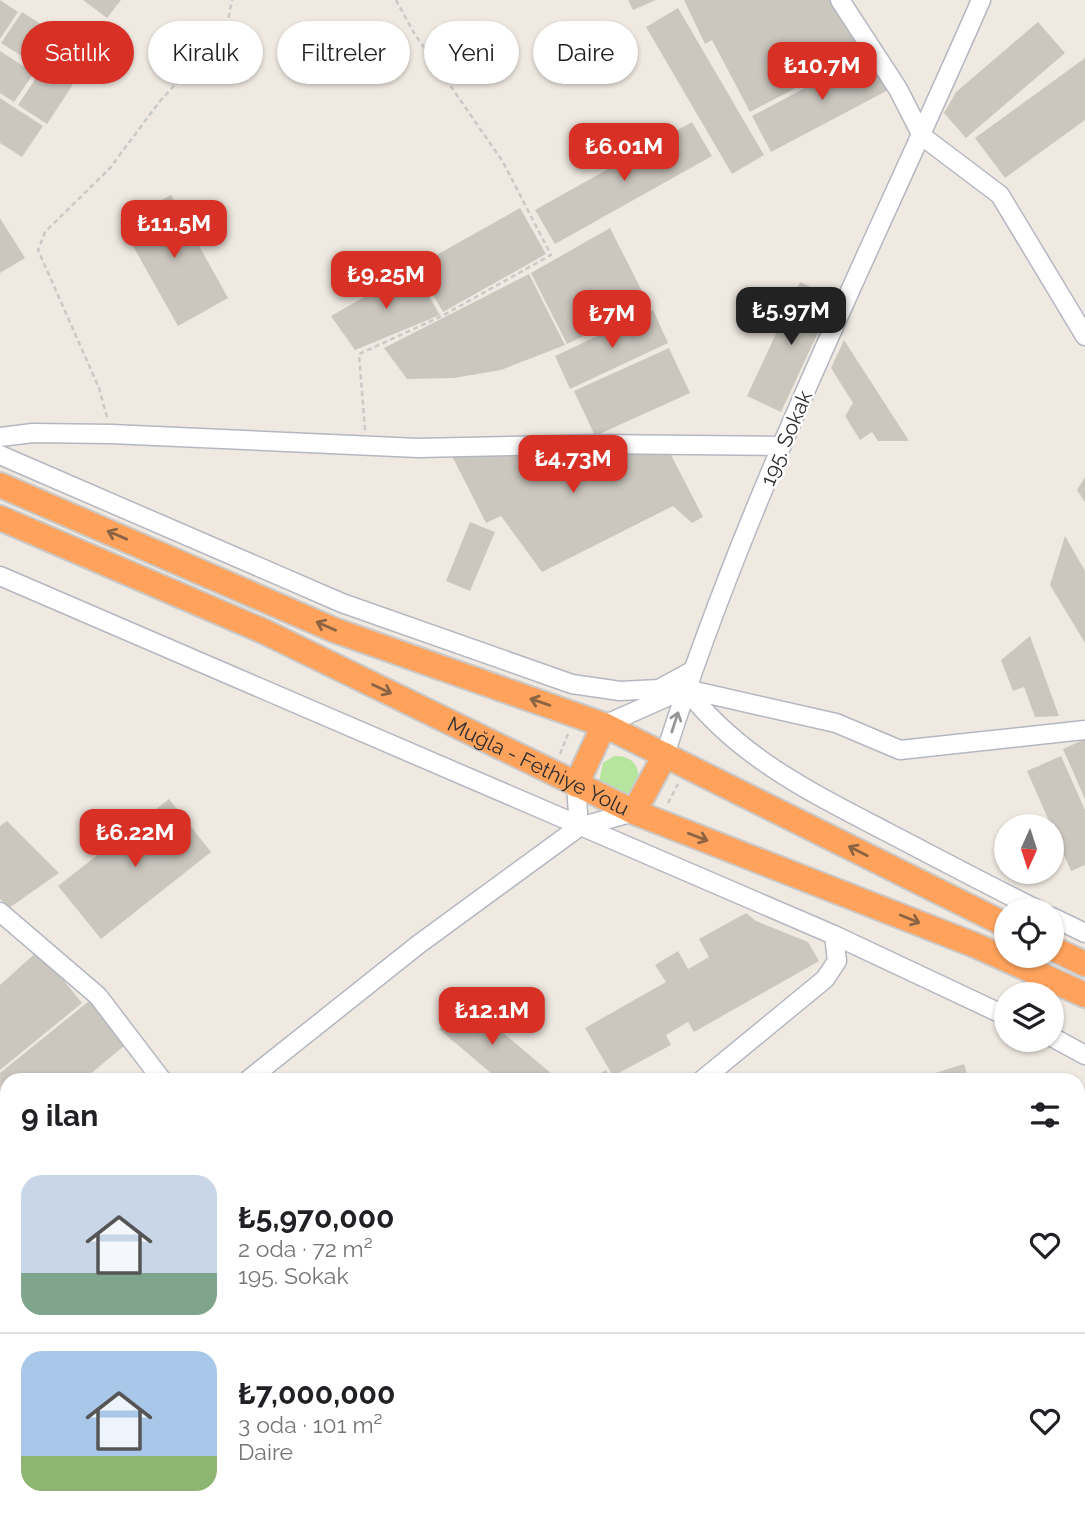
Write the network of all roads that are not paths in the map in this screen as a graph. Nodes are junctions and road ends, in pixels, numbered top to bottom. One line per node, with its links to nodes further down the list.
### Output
1 (841, 0): 3 (street)
2 (981, 0): 3 (street, 195. Sokak)
3 (922, 136): 4 (street); 6 (street, 195. Sokak)
4 (1085, 336)
5 (0, 437): 6 (street)
6 (780, 446): 11 (street, 195. Sokak)
7 (0, 455): 11 (street)
8 (0, 485): 13 (highway, one-way to 8)
9 (0, 518): 16 (highway, Muğla - Fethiye Yolu, one-way to 16)
10 (0, 576): 18 (street)
11 (692, 671): 12 (street, 195. Sokak)
12 (686, 689): 13 (street); 14 (street); 15 (street, 195. Sokak, one-way to 12); 19 (street)
13 (604, 725): 15 (highway); 16 (highway)
14 (1085, 730)
15 (665, 755): 17 (highway); 21 (highway, one-way to 15)
16 (576, 785): 17 (highway, Muğla - Fethiye Yolu); 18 (street)
17 (634, 812): 18 (street); 27 (highway, Muğla - Fethiye Yolu, one-way to 27)
18 (579, 827): 24 (street); 32 (street)
19 (1015, 898)
20 (0, 912): 31 (street)
21 (994, 919)
22 (1064, 922): 23 (street)
23 (1085, 933)
24 (834, 935): 28 (street); 33 (street)
25 (1064, 954): 26 (highway)
26 (1085, 964)
27 (1085, 995)
28 (994, 1010)
29 (1064, 1044): 30 (street)
30 (1085, 1055)
31 (157, 1073)
32 (257, 1073)
33 (711, 1073)

